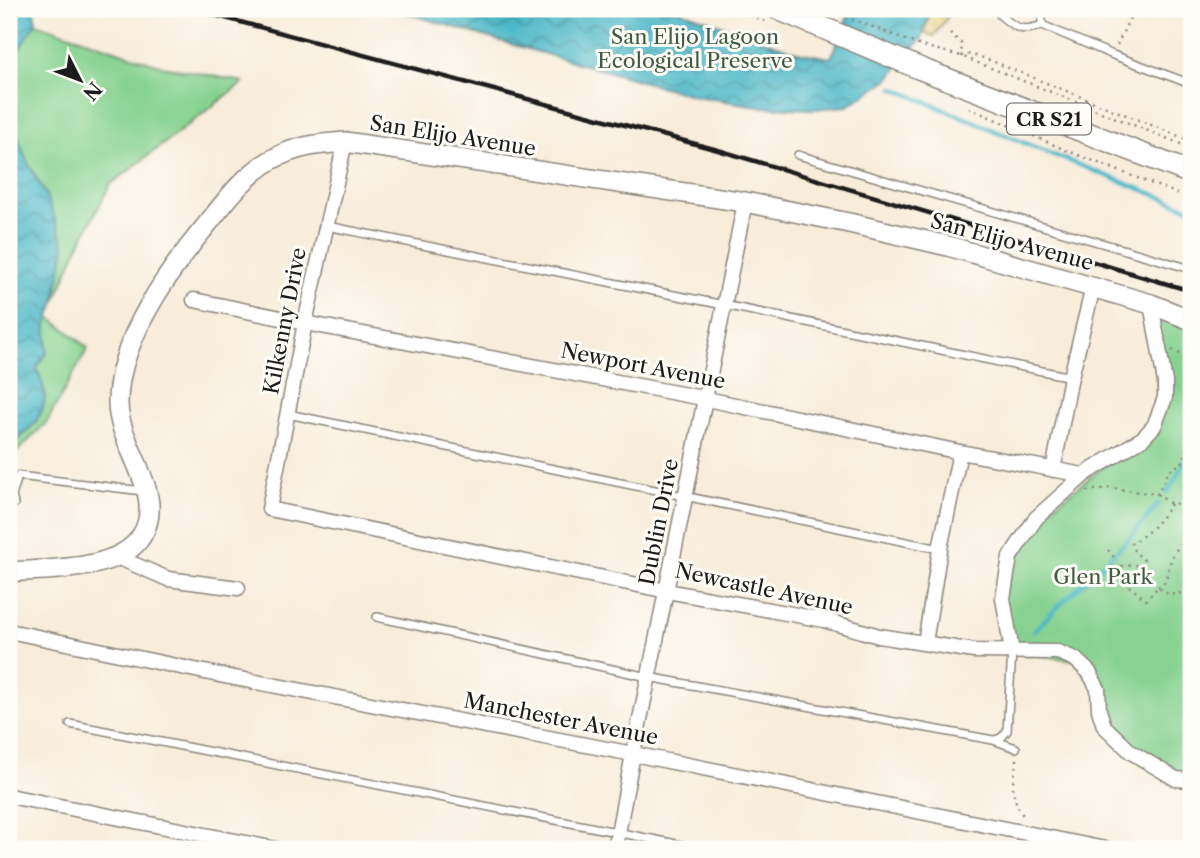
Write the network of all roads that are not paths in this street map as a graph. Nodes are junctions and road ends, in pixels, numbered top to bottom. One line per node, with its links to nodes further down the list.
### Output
1 (999, 9): 4 (lane)
2 (1042, 9): 4 (lane)
3 (785, 11): 8 (main road, CR S21)
4 (1042, 25): 5 (lane)
5 (1191, 84)
6 (345, 142): 9 (main road, San Elijo Avenue); 10 (street, Kilkenny Drive); 24 (main road, San Elijo Avenue)
7 (798, 155): 11 (lane)
8 (1191, 173)
9 (745, 202): 12 (main road, San Elijo Avenue); 15 (street, Dublin Drive)
10 (326, 226): 15 (lane); 17 (street, Kilkenny Drive)
11 (1191, 269)
12 (1093, 287): 14 (main road, San Elijo Avenue); 18 (street)
13 (194, 300): 17 (street, Newport Avenue)
14 (1151, 304): 16 (main road, San Elijo Avenue); 23 (street)
15 (724, 305): 18 (lane); 19 (street, Dublin Drive)
16 (1191, 320)
17 (304, 323): 19 (street, Newport Avenue); 20 (street, Kilkenny Drive)
18 (1071, 377): 22 (street)
19 (705, 398): 21 (street, Newport Avenue); 25 (street, Dublin Drive)
20 (288, 414): 25 (lane); 27 (street, Kilkenny Drive)
21 (960, 452): 22 (street, Newport Avenue); 28 (street)
22 (1053, 470): 23 (street, Newport Avenue)
23 (1079, 479): 36 (street)
24 (147, 491): 26 (lane); 29 (main road, San Elijo Avenue)
25 (685, 497): 28 (lane); 32 (street, Dublin Drive)
26 (14, 504)
27 (269, 509): 32 (street, Newcastle Avenue)
28 (940, 549): 35 (street)
29 (117, 557): 30 (main road, San Elijo Avenue); 31 (street)
30 (9, 572)
31 (238, 588)
32 (667, 591): 35 (street, Newcastle Avenue); 37 (street, Dublin Drive)
33 (377, 618): 37 (lane)
34 (9, 631): 41 (street, Manchester Avenue)
35 (925, 643): 36 (street, Newcastle Avenue)
36 (1012, 652): 39 (lane); 42 (street, Newcastle Avenue)
37 (648, 677): 39 (lane); 41 (street, Dublin Drive)
38 (70, 724): 44 (lane)
39 (993, 740): 40 (lane)
40 (1016, 748)
41 (633, 754): 44 (street, Dublin Drive); 46 (street, Manchester Avenue)
42 (1191, 780)
43 (9, 796): 45 (street)
44 (618, 833): 48 (street, Dublin Drive); 49 (lane)
45 (202, 842): 47 (street)
46 (1034, 842): 50 (street, Manchester Avenue)
47 (276, 849)
48 (615, 849)
49 (702, 849)
50 (1105, 849)

